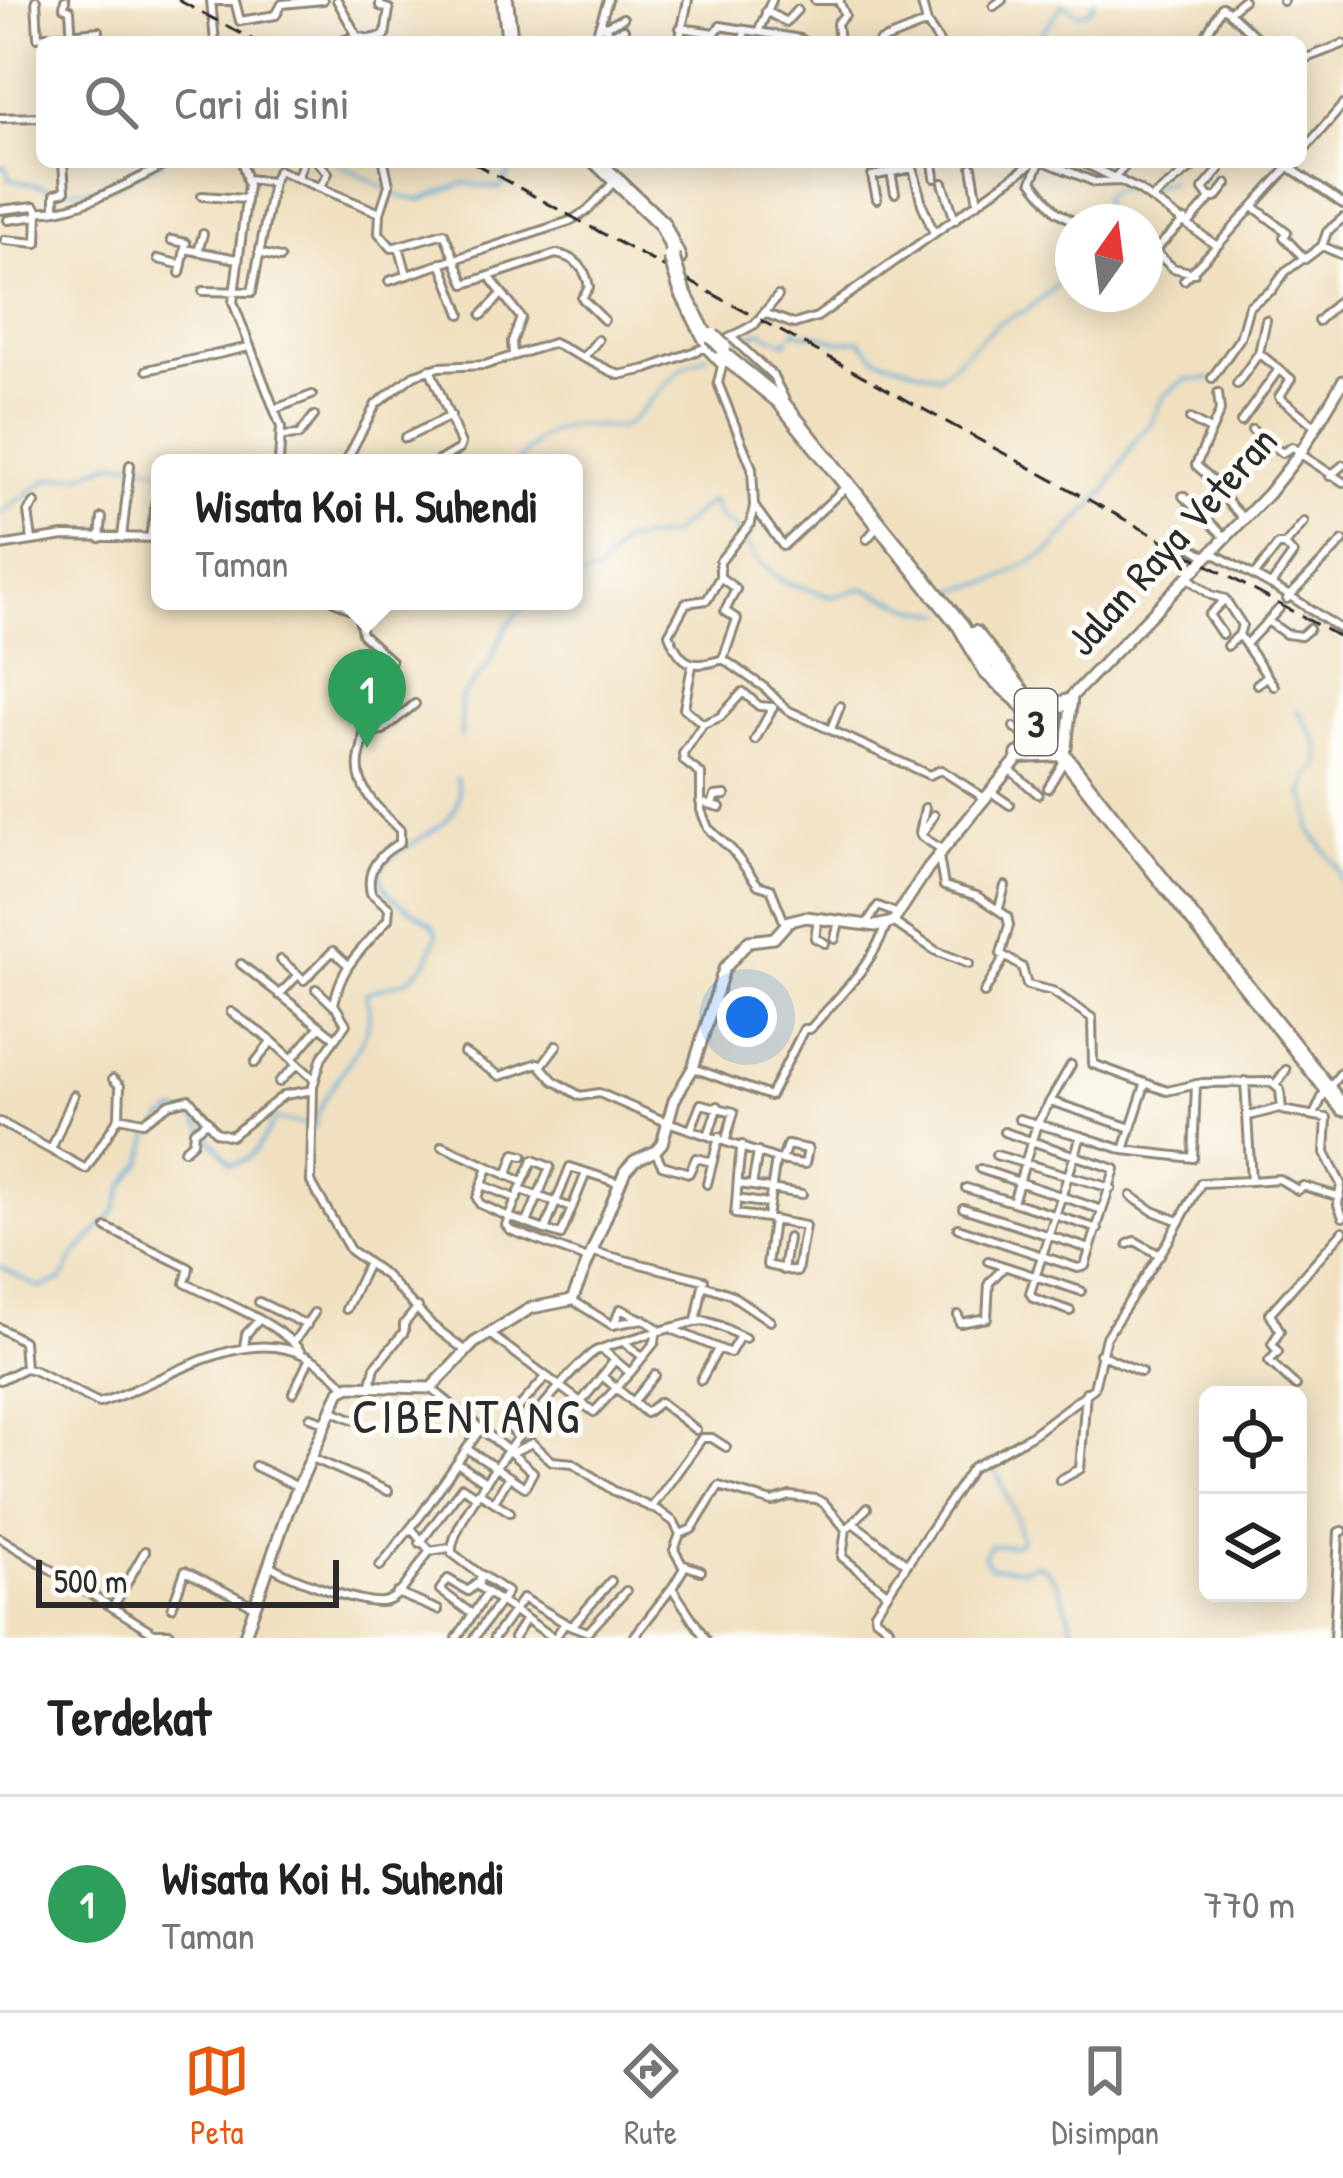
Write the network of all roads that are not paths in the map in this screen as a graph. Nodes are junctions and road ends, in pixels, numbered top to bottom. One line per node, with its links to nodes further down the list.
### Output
1 (36, 0): 29 (street)
2 (65, 0): 30 (street)
3 (211, 0): 4 (street); 32 (street)
4 (323, 0)
5 (337, 0): 33 (street)
6 (380, 0): 34 (street)
7 (502, 0): 35 (main road)
8 (608, 0): 23 (street)
9 (688, 0): 24 (street)
10 (772, 0): 20 (street)
11 (815, 0): 12 (street)
12 (840, 0): 42 (street)
13 (921, 0): 22 (street)
14 (1002, 0): 17 (street)
15 (1214, 0): 18 (street)
16 (1243, 0): 18 (street)
17 (994, 6)
18 (1225, 9): 45 (street); 46 (street)
19 (796, 10): 20 (street)
20 (766, 11): 28 (street)
21 (623, 18): 23 (street)
22 (927, 23): 43 (street); 44 (street)
23 (603, 25): 25 (street); 36 (street)
24 (680, 28): 37 (street); 38 (street)
25 (624, 29)
26 (746, 30): 28 (street); 39 (street); 40 (street)
27 (99, 31): 31 (street)
28 (758, 32): 41 (street)
29 (38, 36)
30 (72, 36)
31 (82, 36)
32 (214, 36)
33 (357, 36)
34 (385, 36)
35 (506, 36)
36 (597, 36)
37 (679, 36)
38 (707, 36)
39 (715, 36)
40 (744, 36)
41 (783, 36)
42 (838, 36)
43 (894, 36)
44 (935, 36)
45 (1206, 36)
46 (1254, 36)
47 (1343, 46): 48 (street)
48 (1307, 59)
49 (1343, 105): 52 (street)
50 (36, 117): 51 (street)
51 (0, 118)
52 (1307, 146)
53 (63, 168): 97 (street)
54 (160, 168): 97 (street)
55 (244, 168): 77 (street)
56 (301, 168): 76 (street)
57 (329, 168): 82 (street)
58 (385, 168): 99 (street)
59 (598, 168): 81 (main road, 3)
60 (600, 168): 116 (main road, 3)
61 (890, 168): 75 (street)
62 (904, 168): 75 (street)
63 (914, 168): 104 (street)
64 (935, 168): 102 (street)
65 (972, 168): 91 (street)
66 (1031, 168): 91 (street)
67 (1038, 168): 96 (street)
68 (1056, 168): 78 (street)
69 (1095, 168): 78 (street)
70 (1125, 168): 78 (street)
71 (1191, 168): 88 (street)
72 (1288, 168): 83 (street)
73 (1297, 168): 92 (street)
74 (1219, 170): 87 (street)
75 (891, 172): 84 (street); 89 (street)
76 (298, 176): 79 (street); 82 (street)
77 (247, 179): 79 (street); 90 (street)
78 (1119, 179): 88 (street)
79 (273, 182): 95 (street)
80 (1227, 184): 87 (street)
81 (611, 185): 116 (main road, 3); 120 (street)
82 (321, 186): 99 (street)
83 (1271, 187): 85 (street); 93 (street)
84 (896, 193)
85 (1280, 193)
86 (202, 196): 90 (street)
87 (1210, 197): 103 (street)
88 (1151, 199): 103 (street)
89 (877, 200)
90 (245, 202): 95 (street); 119 (street)
91 (978, 202): 102 (street)
92 (1343, 204)
93 (1254, 207): 110 (street); 118 (street)
94 (0, 210): 98 (street)
95 (266, 210): 114 (street)
96 (1055, 210)
97 (55, 211): 98 (street)
98 (37, 213): 101 (street); 106 (street)
99 (380, 213): 109 (street)
100 (1343, 218): 111 (street)
101 (8, 220)
102 (955, 220): 104 (street)
103 (1187, 222): 108 (street); 110 (street)
104 (934, 233): 138 (street)
105 (203, 234): 113 (street)
106 (5, 240)
107 (171, 240): 112 (street)
108 (1163, 241)
109 (399, 246): 120 (street); 125 (street)
110 (1217, 246): 124 (street)
111 (1322, 246): 115 (street); 118 (street)
112 (185, 250): 113 (street); 121 (street)
113 (198, 252): 119 (street)
114 (259, 253): 117 (street); 132 (street)
115 (1343, 254)
116 (674, 257): 143 (main road, 3, bridge)
117 (280, 258)
118 (1304, 258): 151 (street)
119 (237, 259): 132 (street)
120 (456, 259): 123 (street); 129 (street)
121 (158, 260)
122 (1163, 261): 124 (street)
123 (442, 263): 125 (street); 130 (street)
124 (1194, 273): 127 (street)
125 (407, 275): 128 (street)
126 (491, 278): 129 (street); 133 (street); 139 (street)
127 (1184, 280)
128 (388, 281)
129 (465, 284): 130 (street)
130 (452, 289): 136 (street)
131 (202, 290): 132 (street)
132 (233, 291): 144 (street)
133 (500, 296): 137 (street); 146 (street)
134 (778, 296): 138 (street)
135 (1343, 297): 141 (street)
136 (461, 314)
137 (482, 315)
138 (759, 319): 143 (street)
139 (604, 320)
140 (1266, 320): 145 (street)
141 (1318, 321)
142 (598, 340): 147 (street)
143 (715, 346): 147 (street); 175 (main road, 3); 179 (street); 195 (main road, 3)
144 (249, 347): 150 (street); 156 (street)
145 (1259, 353): 148 (street); 153 (street)
146 (513, 354): 147 (street); 149 (street)
147 (583, 358)
148 (1279, 368): 160 (street); 161 (street)
149 (430, 369): 158 (street); 168 (street)
150 (147, 370)
151 (1212, 378)
152 (1343, 381): 161 (street, Jalan Raya Veteran)
153 (1237, 384)
154 (1218, 393): 162 (street)
155 (312, 395): 156 (street)
156 (275, 409): 164 (street)
157 (314, 416): 164 (street)
158 (452, 416): 165 (street); 169 (street)
159 (1190, 419): 162 (street)
160 (1241, 422)
161 (1316, 426): 166 (street, Jalan Raya Veteran)
162 (1210, 430): 181 (street)
163 (1252, 430): 166 (street)
164 (282, 436): 167 (street)
165 (405, 438)
166 (1300, 452): 172 (street); 181 (street, Jalan Raya Veteran)
167 (280, 454)
168 (350, 454)
169 (450, 454)
170 (130, 465): 176 (street)
171 (1343, 465): 172 (street)
172 (1330, 476): 173 (street)
173 (1343, 482)
174 (115, 484): 176 (street)
175 (848, 485): 179 (street); 183 (main road, 3)
176 (127, 487): 187 (street)
177 (1183, 496): 185 (street)
178 (35, 503): 189 (street)
179 (754, 506): 197 (street)
180 (102, 518): 186 (street)
181 (1244, 518): 185 (street, Jalan Raya Veteran)
182 (1304, 522): 191 (street)
183 (879, 526): 188 (street); 195 (main road, 3)
184 (151, 537): 187 (street)
185 (1225, 537): 194 (street, Jalan Raya Veteran)
186 (100, 538): 187 (street); 189 (street)
187 (122, 538)
188 (867, 539)
189 (32, 540): 193 (street)
190 (1184, 543): 194 (street)
191 (1286, 544): 196 (street); 199 (street)
192 (1342, 544): 200 (street)
193 (0, 546)
194 (1209, 554): 196 (street); 198 (street, Jalan Raya Veteran)
195 (918, 568): 224 (main road, 3); 229 (main road, 3)
196 (1254, 575): 199 (street)
197 (720, 577): 215 (street); 216 (street)
198 (1187, 577): 201 (street); 214 (street, Jalan Raya Veteran)
199 (1271, 585): 200 (street)
200 (1289, 598): 208 (street)
201 (1225, 599): 209 (street); 211 (street)
202 (1279, 609): 206 (street)
203 (349, 610): 205 (street)
204 (367, 610): 205 (street)
205 (359, 616): 228 (street)
206 (1269, 622): 207 (street); 212 (street)
207 (1309, 629)
208 (1343, 632)
209 (1222, 634)
210 (1110, 635): 214 (street)
211 (1239, 635): 212 (street); 213 (street)
212 (1246, 644): 217 (street)
213 (1227, 646)
214 (1121, 649): 220 (street, Jalan Raya Veteran)
215 (723, 659): 216 (street); 222 (street)
216 (692, 666): 225 (street)
217 (1268, 676): 218 (street); 219 (street)
218 (1257, 684)
219 (1274, 686)
220 (1069, 702): 224 (main road); 231 (street, Jalan Raya Veteran)
221 (415, 704): 228 (street)
222 (775, 705): 225 (street); 227 (street); 230 (street)
223 (840, 706): 227 (street)
224 (1036, 711): 231 (main road, 3)
225 (703, 724): 238 (street)
226 (1014, 727): 229 (street)
227 (831, 729): 237 (street)
228 (366, 733): 256 (street)
229 (1037, 735): 231 (main road, 3); 232 (street)
230 (755, 740)
231 (1064, 753): 232 (main road); 234 (street); 283 (main road, 3)
232 (1019, 755): 233 (street)
233 (1008, 769): 235 (street); 237 (street)
234 (1048, 788)
235 (1038, 794)
236 (725, 795): 238 (street)
237 (988, 795): 239 (street); 243 (street)
238 (700, 802): 249 (street)
239 (1010, 805)
240 (925, 808): 242 (street)
241 (934, 815): 242 (street)
242 (921, 836): 243 (street)
243 (936, 859): 245 (street); 247 (street)
244 (1005, 886): 245 (street)
245 (999, 908): 253 (street)
246 (818, 919): 248 (street); 249 (street); 252 (street)
247 (893, 921): 250 (street); 250 (street); 257 (street); 273 (street)
248 (839, 922): 250 (street); 251 (street)
249 (785, 924): 273 (street)
250 (866, 925)
251 (835, 938)
252 (825, 943)
253 (1004, 959): 260 (street); 282 (street)
254 (281, 960): 258 (street)
255 (241, 964): 261 (street)
256 (347, 964): 258 (street); 262 (street)
257 (969, 964)
258 (298, 974): 261 (street)
259 (316, 989): 262 (street)
260 (984, 993)
261 (279, 995): 264 (street)
262 (334, 1006): 265 (street)
263 (231, 1012): 266 (street)
264 (320, 1026): 265 (street); 269 (street)
265 (335, 1038): 277 (street)
266 (272, 1041): 269 (street); 270 (street)
267 (557, 1045): 271 (street)
268 (464, 1053): 271 (street)
269 (294, 1062): 277 (street); 279 (street)
270 (255, 1063)
271 (542, 1065): 297 (street)
272 (1071, 1065): 287 (street)
273 (693, 1068): 297 (street)
274 (1286, 1070): 281 (street)
275 (1343, 1070): 283 (street)
276 (112, 1079): 293 (street)
277 (315, 1080): 284 (street)
278 (1245, 1081): 280 (street); 281 (street); 292 (street)
279 (279, 1082)
280 (1196, 1084): 282 (street); 310 (street)
281 (1276, 1084): 289 (street)
282 (1145, 1085): 299 (street)
283 (1329, 1085): 286 (main road, 3); 290 (main road, 3); 291 (street)
284 (313, 1090): 295 (street); 369 (street)
285 (74, 1094): 308 (street)
286 (1343, 1099)
287 (1050, 1101): 298 (street); 299 (street)
288 (718, 1106): 300 (street); 302 (street); 304 (street)
289 (1280, 1108): 291 (street); 292 (street)
290 (1343, 1108)
291 (1314, 1115): 339 (street)
292 (1248, 1116): 325 (street)
293 (119, 1117): 295 (street); 308 (street)
294 (1018, 1119): 298 (street)
295 (208, 1121): 309 (street)
296 (0, 1122): 308 (street)
297 (668, 1122): 300 (street); 311 (street)
298 (1037, 1124): 303 (street); 305 (street)
299 (1131, 1128): 310 (street)
300 (692, 1129): 302 (street)
301 (1004, 1132): 305 (street)
302 (709, 1133): 304 (street)
303 (1081, 1136): 310 (street); 314 (street)
304 (722, 1138): 306 (street); 317 (street)
305 (1032, 1141): 314 (street); 318 (street)
306 (742, 1145): 312 (street); 329 (street)
307 (442, 1146): 319 (street)
308 (51, 1150)
309 (184, 1150)
310 (1124, 1150)
311 (656, 1151): 317 (street); 327 (street)
312 (758, 1152): 316 (street); 332 (street)
313 (996, 1154): 318 (street)
314 (1075, 1155): 323 (street); 334 (street)
315 (523, 1156): 322 (street)
316 (779, 1160): 316 (street); 335 (street)
317 (712, 1162): 328 (street)
318 (1025, 1163): 323 (street); 326 (street)
319 (488, 1168): 322 (street); 330 (street)
320 (980, 1169): 326 (street)
321 (586, 1173): 327 (street); 342 (street); 345 (street)
322 (507, 1176): 331 (street)
323 (1068, 1176): 334 (street); 338 (street)
324 (798, 1180): 335 (street)
325 (1251, 1181): 339 (street); 352 (street)
326 (1018, 1182): 338 (street); 343 (street)
327 (620, 1183): 366 (street)
328 (707, 1184)
329 (738, 1184): 332 (street); 341 (street)
330 (482, 1185): 340 (street); 349 (street)
331 (522, 1186): 337 (street); 337 (street); 340 (street)
332 (752, 1186): 335 (street)
333 (966, 1188): 343 (street)
334 (1111, 1188): 347 (street)
335 (771, 1189): 344 (street)
336 (1131, 1196): 352 (street)
337 (538, 1197): 342 (street); 353 (street)
338 (1061, 1197): 347 (street); 348 (street)
339 (1340, 1197): 350 (street)
340 (517, 1199): 349 (street)
341 (737, 1199): 344 (street); 351 (street)
342 (556, 1202): 345 (street); 357 (street)
343 (1013, 1202): 348 (street)
344 (769, 1204): 351 (street)
345 (572, 1208): 357 (street)
346 (963, 1208): 360 (street)
347 (1103, 1210): 356 (street)
348 (1055, 1215): 356 (street); 360 (street)
349 (509, 1217): 353 (street); 366 (street)
350 (1343, 1217)
351 (770, 1219): 359 (street); 362 (street)
352 (1179, 1221): 365 (street)
353 (526, 1224): 357 (street)
354 (107, 1228): 383 (street)
355 (958, 1228): 367 (street)
356 (1098, 1229): 364 (street)
357 (544, 1230)
358 (1343, 1231): 410 (street)
359 (771, 1235): 361 (street); 371 (street)
360 (1048, 1236): 364 (street); 367 (street)
361 (788, 1238): 362 (street); 371 (street)
362 (802, 1240): 371 (street)
363 (1128, 1244): 365 (street)
364 (1090, 1250): 367 (street)
365 (1160, 1255): 398 (street)
366 (591, 1256): 373 (street); 375 (street)
367 (1042, 1256): 372 (street)
368 (988, 1261): 370 (street)
369 (368, 1263): 377 (street); 378 (street)
370 (1004, 1267): 372 (street); 381 (street)
371 (783, 1270)
372 (1035, 1276): 374 (street); 379 (street)
373 (706, 1286): 384 (street); 385 (street)
374 (1081, 1291)
375 (572, 1300): 387 (street); 390 (street)
376 (259, 1302): 386 (street)
377 (418, 1307): 397 (street); 412 (street)
378 (346, 1309)
379 (1070, 1311)
380 (314, 1313): 386 (street)
381 (958, 1315)
382 (641, 1319): 387 (street); 387 (street); 391 (street)
383 (258, 1321): 392 (street); 394 (street)
384 (770, 1322)
385 (696, 1323): 389 (street); 395 (street)
386 (307, 1325): 392 (street)
387 (614, 1325)
388 (0, 1328): 402 (street)
389 (674, 1330): 391 (street); 395 (street)
390 (491, 1334): 397 (street); 407 (street)
391 (658, 1334): 393 (street); 400 (street)
392 (293, 1343): 399 (street)
393 (625, 1343): 396 (street); 400 (street)
394 (244, 1347): 399 (street); 402 (street)
395 (718, 1348): 409 (street)
396 (602, 1349): 401 (street); 414 (street)
397 (466, 1351): 413 (street)
398 (1100, 1354): 404 (street); 416 (street)
399 (306, 1356): 411 (street); 417 (street)
400 (643, 1357): 403 (street)
401 (615, 1360): 403 (street); 406 (street)
402 (25, 1368): 408 (street)
403 (630, 1372): 415 (street)
404 (1141, 1372)
405 (655, 1375): 419 (street)
406 (602, 1376): 415 (street); 418 (street)
407 (546, 1377): 414 (street); 426 (street)
408 (0, 1380)
409 (700, 1380)
410 (1296, 1386)
411 (345, 1387): 412 (street); 420 (street)
412 (370, 1388): 413 (street)
413 (431, 1388): 425 (street)
414 (562, 1388): 418 (street); 426 (street)
415 (617, 1388): 418 (street); 419 (street)
416 (1086, 1392): 436 (street); 459 (street)
417 (293, 1394)
418 (581, 1402)
419 (633, 1402): 424 (street)
420 (330, 1410): 422 (street); 423 (street)
421 (310, 1418): 423 (street)
422 (355, 1420)
423 (325, 1422): 430 (street)
424 (696, 1430)
425 (479, 1431): 428 (street); 429 (street)
426 (519, 1437): 429 (street)
427 (726, 1447): 443 (street)
428 (467, 1449): 431 (street); 433 (street)
429 (508, 1451): 433 (street); 434 (street); 443 (street)
430 (310, 1457): 438 (street); 440 (street)
431 (457, 1463): 435 (street); 437 (street)
432 (255, 1466): 438 (street)
433 (494, 1467): 434 (street); 437 (street)
434 (509, 1477): 442 (street)
435 (447, 1478): 439 (street); 449 (street)
436 (1060, 1480)
437 (484, 1481): 441 (street)
438 (298, 1487): 457 (street)
439 (462, 1487): 441 (street); 445 (street)
440 (388, 1490)
441 (477, 1494): 442 (street); 447 (street)
442 (494, 1502): 446 (street)
443 (652, 1507): 451 (street)
444 (867, 1508): 448 (street)
445 (445, 1511): 447 (street); 453 (street)
446 (511, 1512)
447 (460, 1521): 454 (street)
448 (849, 1526): 451 (street); 459 (street); 469 (street)
449 (411, 1528): 453 (street); 460 (street)
450 (1343, 1531): 492 (street)
451 (680, 1534): 458 (street)
452 (0, 1538): 473 (street)
453 (420, 1543): 456 (street)
454 (450, 1548): 456 (street); 462 (street)
455 (145, 1551): 473 (street)
456 (430, 1551): 467 (street)
457 (268, 1564): 467 (street); 472 (street)
458 (684, 1564): 461 (street); 465 (street)
459 (907, 1564): 469 (street)
460 (380, 1566)
461 (700, 1571)
462 (481, 1575): 464 (street); 471 (street)
463 (611, 1581): 470 (street)
464 (476, 1584): 468 (street); 478 (street)
465 (672, 1588): 489 (street); 490 (street)
466 (626, 1592): 477 (street)
467 (397, 1593): 475 (street)
468 (487, 1593): 471 (street); 478 (street)
469 (887, 1594): 491 (street)
470 (594, 1601): 477 (street); 481 (street)
471 (500, 1602): 476 (street); 482 (street)
472 (254, 1606): 474 (street); 484 (street)
473 (113, 1607): 483 (street)
474 (172, 1607)
475 (438, 1610)
476 (514, 1610): 479 (street); 481 (street); 485 (street)
477 (607, 1613): 481 (street)
478 (472, 1614): 482 (street)
479 (526, 1619): 480 (street); 486 (street)
480 (541, 1629): 487 (street); 488 (street)
481 (573, 1629): 488 (street)
482 (465, 1637)
483 (176, 1638)
484 (244, 1638)
485 (494, 1638)
486 (514, 1638)
487 (535, 1638)
488 (555, 1638)
489 (633, 1638)
490 (705, 1638)
491 (885, 1638)
492 (1334, 1638)

